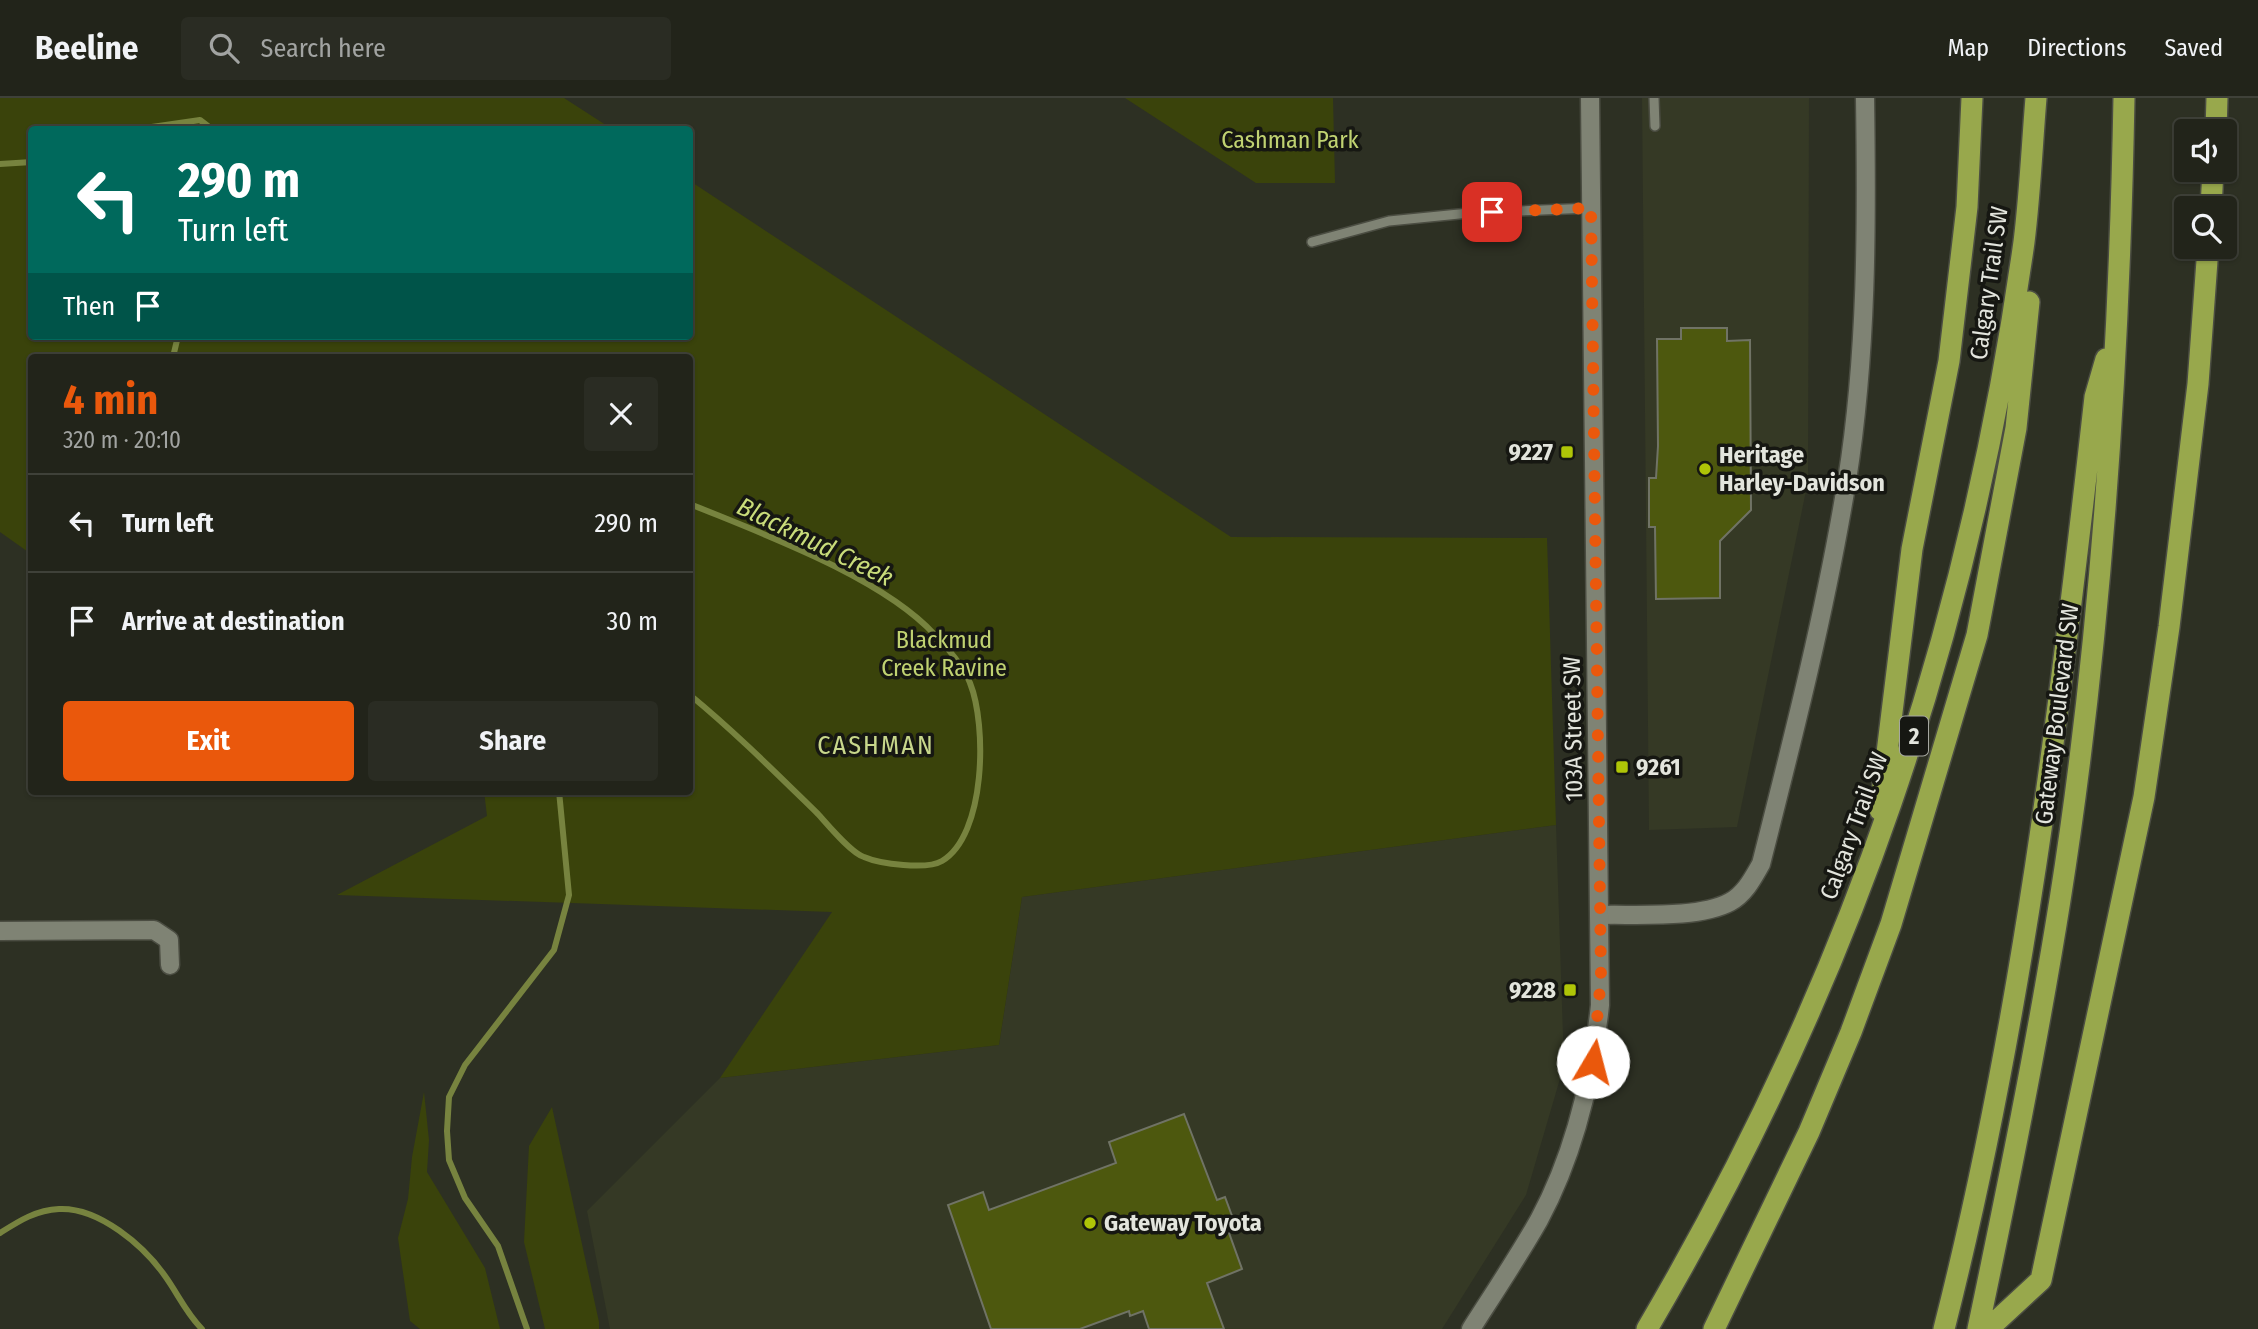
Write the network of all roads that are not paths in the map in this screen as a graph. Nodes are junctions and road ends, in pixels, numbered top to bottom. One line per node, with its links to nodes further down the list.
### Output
1 (1590, 98): 10 (street, 103A Street SW)
2 (1654, 98): 9 (lane)
3 (1865, 98): 15 (street)
4 (1972, 98): 14 (highway)
5 (2037, 98): 14 (highway, Calgary Trail SW / 2); 20 (highway)
6 (2124, 98): 13 (highway, Gateway Boulevard SW)
7 (2217, 98): 8 (highway)
8 (2216, 119)
9 (1655, 126)
10 (1591, 208): 11 (lane); 15 (street, 103A Street SW)
11 (1312, 242)
12 (2207, 259): 23 (highway)
13 (2117, 321): 21 (highway); 22 (highway, Gateway Boulevard SW)
14 (1874, 854): 19 (highway, Calgary Trail SW / 2)
15 (1600, 915): 18 (street, 103A Street SW)
16 (0, 931): 17 (street)
17 (170, 965)
18 (1471, 1329)
19 (1647, 1329)
20 (1714, 1329)
21 (1944, 1329)
22 (1978, 1329)
23 (1988, 1329)

